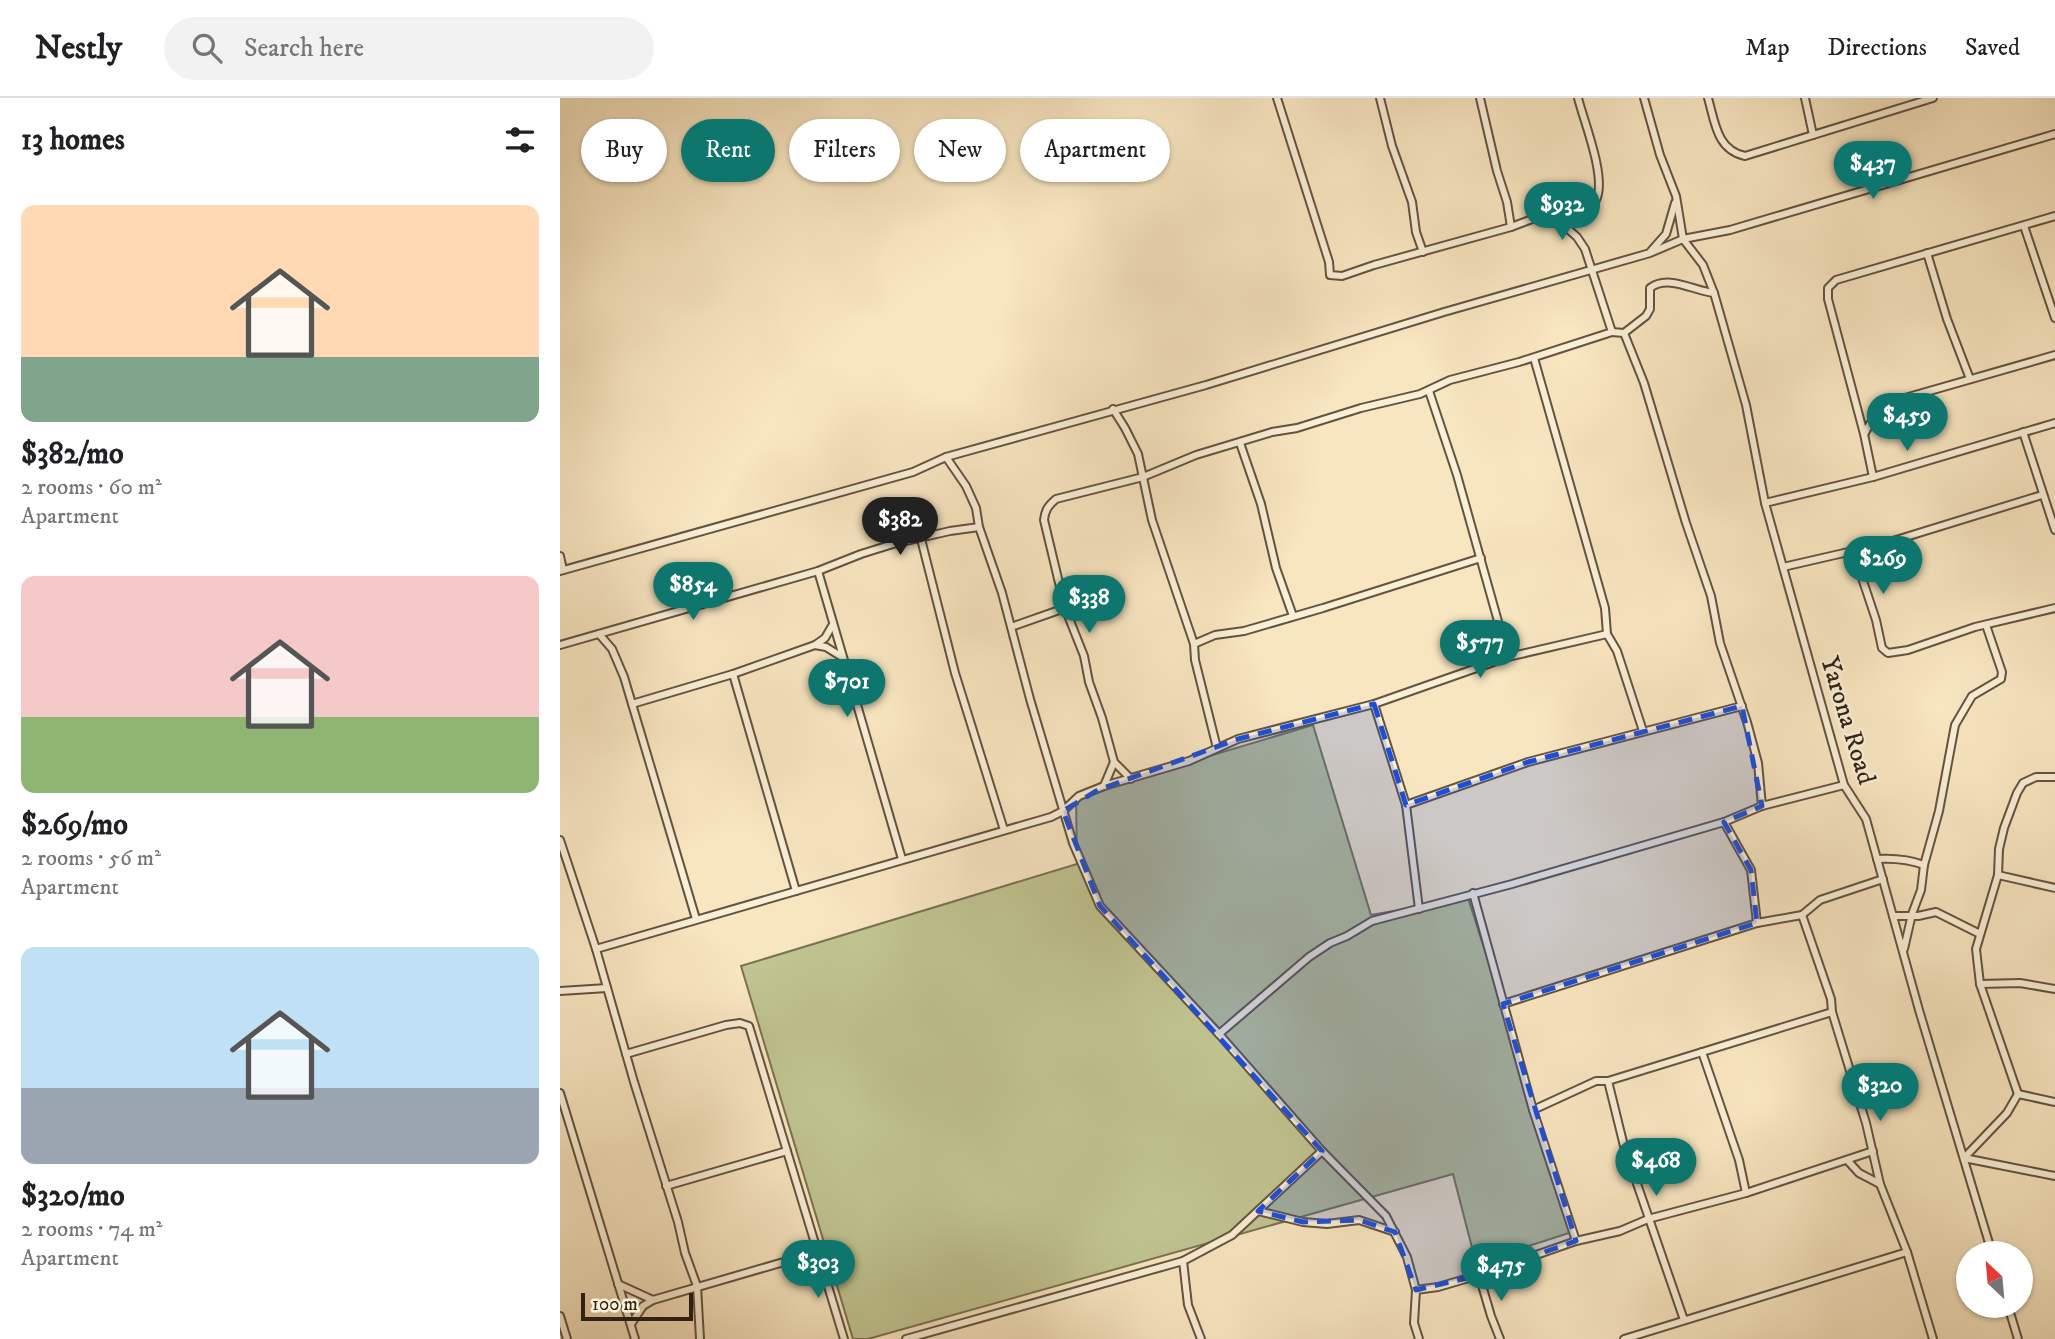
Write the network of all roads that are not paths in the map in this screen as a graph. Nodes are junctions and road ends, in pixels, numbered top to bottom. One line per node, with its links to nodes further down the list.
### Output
1 (1277, 98): 17 (street)
2 (1380, 98): 17 (street)
3 (1480, 98): 15 (street)
4 (1578, 98): 12 (street)
5 (1644, 98): 11 (street)
6 (1708, 98): 10 (street)
7 (1805, 98): 10 (street)
8 (1933, 98): 10 (street)
9 (2055, 134): 16 (street)
10 (1813, 135)
11 (1676, 195): 16 (street); 18 (street)
12 (1556, 210): 15 (street); 20 (street)
13 (2055, 216): 14 (street)
14 (2024, 226): 19 (street); 22 (street)
15 (1511, 227): 17 (street)
16 (1683, 239): 18 (street); 21 (street, Yarona Road)
17 (1423, 252)
18 (1650, 253): 20 (street)
19 (1927, 253): 27 (street); 32 (street)
20 (1591, 269): 23 (street); 29 (street)
21 (1714, 293): 24 (street); 38 (street, Yarona Road)
22 (2055, 318)
23 (1612, 332): 24 (street); 26 (street)
24 (1624, 332): 64 (street)
25 (2055, 355): 27 (street)
26 (1534, 358): 28 (street); 55 (street)
27 (1970, 379): 32 (street)
28 (1429, 391): 33 (street); 44 (street)
29 (1112, 409): 34 (street); 35 (street)
30 (2055, 423): 31 (street)
31 (2023, 432): 36 (street); 37 (street)
32 (1864, 434): 36 (street)
33 (1240, 443): 35 (street); 50 (street)
34 (946, 457): 39 (street); 46 (street)
35 (1143, 477): 48 (street); 56 (street)
36 (1873, 477): 38 (street)
37 (2042, 495): 40 (street); 42 (street)
38 (1765, 503): 45 (street, Yarona Road)
39 (979, 527): 41 (street); 53 (street)
40 (2055, 530)
41 (921, 539): 47 (street); 76 (street)
42 (1860, 550): 45 (street); 51 (street)
43 (560, 556): 46 (street)
44 (1481, 558): 50 (street); 60 (street)
45 (1783, 567): 70 (street, Yarona Road)
46 (562, 570)
47 (818, 571): 52 (street); 54 (street)
48 (1065, 608): 53 (street); 67 (street)
49 (2055, 608): 51 (street)
50 (1293, 616): 56 (street)
51 (1986, 625): 80 (street)
52 (832, 626): 58 (street); 59 (street)
53 (1011, 627): 74 (street)
54 (600, 634): 57 (street); 62 (street)
55 (1607, 634): 60 (street); 65 (street)
56 (1194, 644): 66 (street)
57 (560, 645)
58 (815, 645): 59 (street); 61 (street)
59 (842, 657): 78 (street)
60 (1508, 657): 63 (street)
61 (733, 674): 62 (street); 84 (street)
62 (632, 704): 90 (street)
63 (1374, 704): 66 (street); 72 (street)
64 (1742, 706): 65 (street); 73 (street)
65 (1643, 731): 72 (street)
66 (1217, 748): 69 (street)
67 (1114, 762): 69 (street); 71 (street)
68 (2055, 777): 81 (street)
69 (1131, 779): 71 (street)
70 (1844, 785): 73 (street); 79 (street, Yarona Road)
71 (1104, 786): 74 (street)
72 (1406, 805): 86 (street)
73 (1762, 806): 75 (street)
74 (1063, 811): 76 (street); 101 (street)
75 (1724, 822): 85 (street); 91 (street)
76 (1004, 830): 78 (street)
77 (560, 840): 93 (street)
78 (902, 859): 84 (street)
79 (1877, 859): 80 (street); 82 (street, Yarona Road)
80 (1924, 865): 87 (street)
81 (1998, 875): 83 (street); 92 (street)
82 (1884, 879): 88 (street); 89 (street, Yarona Road)
83 (2055, 888)
84 (796, 891): 90 (street)
85 (1473, 893): 86 (street); 99 (street)
86 (1419, 909): 101 (street)
87 (1912, 914): 89 (street); 92 (street); 94 (street)
88 (1802, 915): 91 (street); 100 (street)
89 (1893, 916): 94 (street, Yarona Road)
90 (696, 919): 93 (street)
91 (1757, 923): 99 (street)
92 (1980, 933): 95 (street)
93 (596, 949): 96 (street)
94 (1904, 951): 112 (street, Yarona Road)
95 (1980, 984): 97 (street); 106 (street)
96 (607, 988): 98 (street); 103 (street)
97 (2055, 989)
98 (560, 991)
99 (1503, 1004): 108 (street)
100 (1832, 1012): 102 (street); 111 (street)
101 (1219, 1034): 110 (street)
102 (1702, 1052): 104 (street); 117 (street)
103 (626, 1054): 109 (street); 116 (street)
104 (1608, 1081): 108 (street); 119 (street)
105 (560, 1093): 129 (street)
106 (2018, 1094): 107 (street); 112 (street)
107 (2055, 1101)
108 (1533, 1110): 121 (street)
109 (787, 1151): 116 (street); 123 (street)
110 (1322, 1151): 118 (street); 120 (street)
111 (1873, 1151): 113 (street); 115 (street)
112 (1964, 1158): 114 (street); 122 (street, Yarona Road)
113 (1848, 1161): 115 (street); 117 (street)
114 (2055, 1175)
115 (1880, 1184): 124 (street)
116 (666, 1186): 130 (street)
117 (1746, 1193): 119 (street)
118 (1258, 1211): 120 (street); 125 (street)
119 (1648, 1219): 121 (street); 135 (street)
120 (1395, 1232): 131 (street)
121 (1576, 1241): 127 (street)
122 (1988, 1241)
123 (818, 1252): 130 (street); 140 (street)
124 (1907, 1252): 135 (street); 146 (street)
125 (1183, 1261): 126 (street); 128 (street)
126 (1170, 1267): 128 (street); 141 (street)
127 (1479, 1275): 131 (street); 144 (street)
128 (1184, 1279): 142 (street)
129 (618, 1284): 132 (street); 136 (street)
130 (697, 1286): 132 (street); 139 (street)
131 (1416, 1290): 143 (street)
132 (653, 1300): 136 (street)
133 (560, 1316): 137 (street)
134 (2012, 1318): 147 (street)
135 (1684, 1320): 145 (street)
136 (631, 1324): 138 (street)
137 (567, 1339)
138 (635, 1339)
139 (700, 1339)
140 (844, 1339)
141 (906, 1339)
142 (1201, 1339)
143 (1419, 1339)
144 (1500, 1339)
145 (1624, 1339)
146 (1933, 1339)
147 (2018, 1339)

